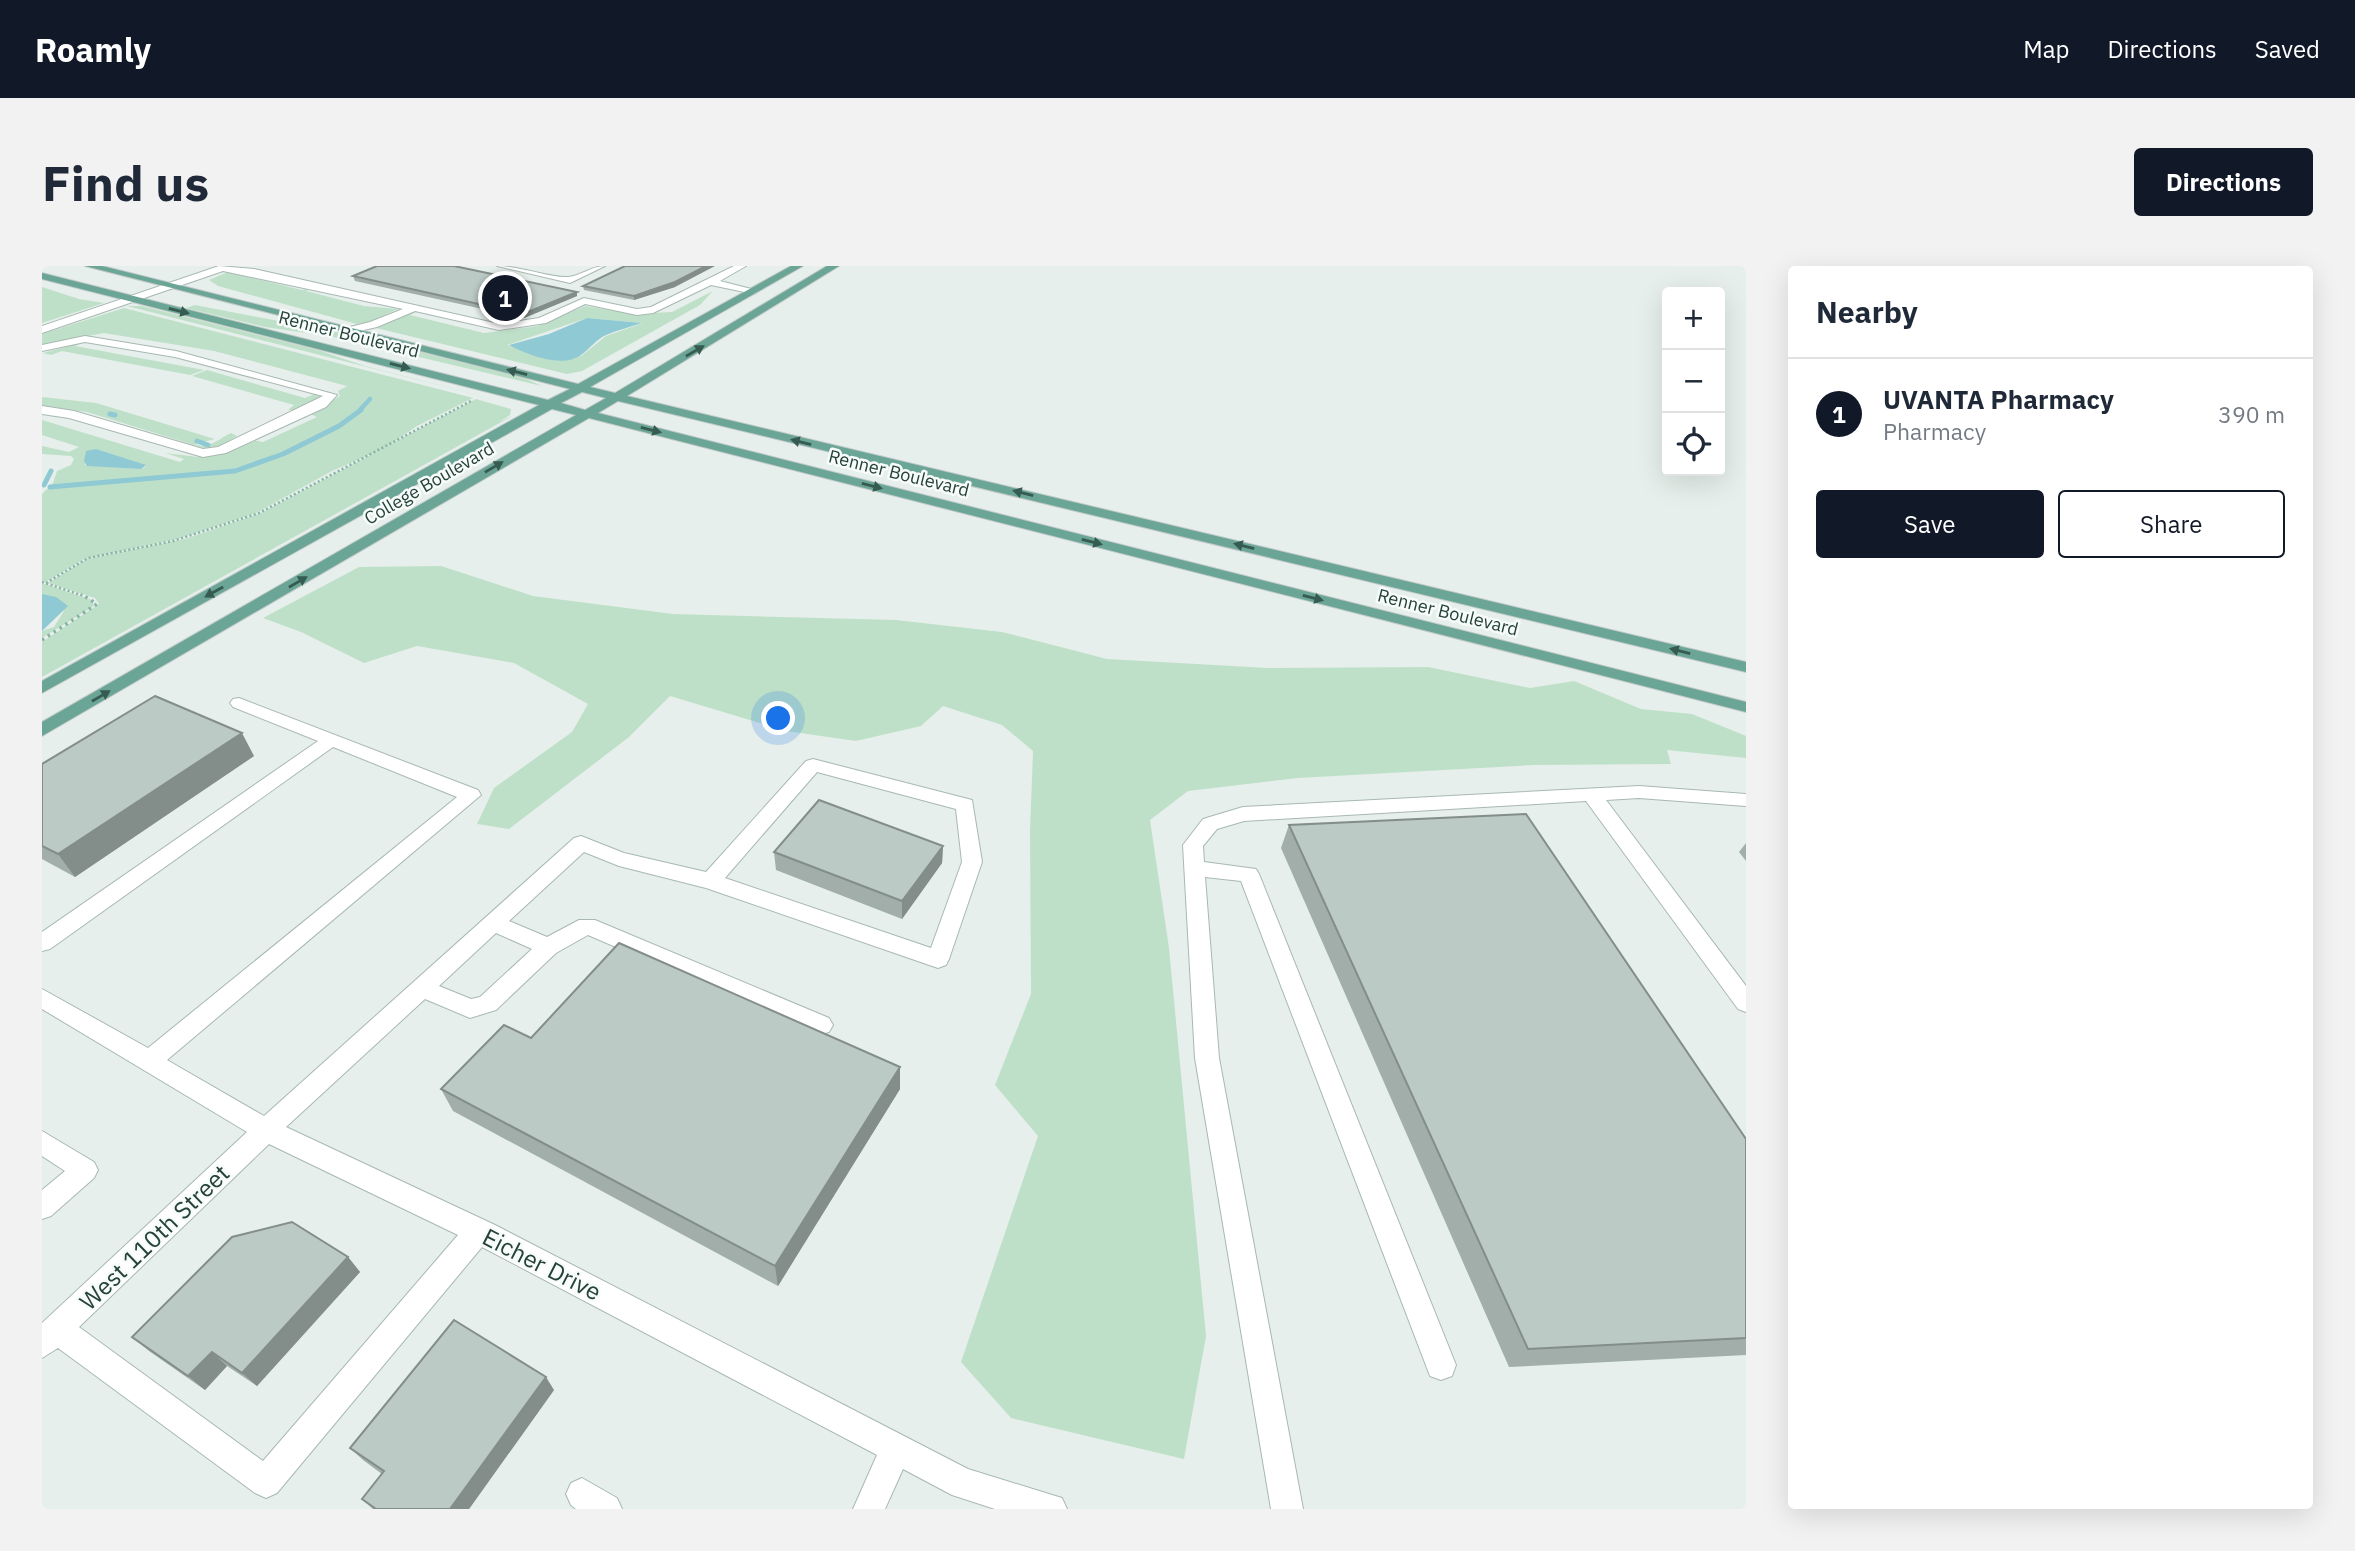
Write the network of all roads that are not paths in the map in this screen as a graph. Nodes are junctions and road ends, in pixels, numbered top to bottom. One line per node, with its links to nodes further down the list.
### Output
1 (90, 266): 13 (main road, Renner Boulevard)
2 (270, 266): 10 (street)
3 (502, 266): 4 (street)
4 (600, 266)
5 (741, 266): 12 (street)
6 (798, 266): 14 (main road, College Boulevard)
7 (834, 266): 22 (main road, College Boulevard, one-way to 7)
8 (225, 267): 10 (street); 13 (street)
9 (42, 270): 13 (main road)
10 (254, 272): 16 (street)
11 (42, 276): 15 (main road, Renner Boulevard)
12 (710, 282): 14 (street); 16 (street)
13 (171, 286): 15 (street); 17 (main road, Renner Boulevard)
14 (754, 291): 21 (main road, College Boulevard)
15 (133, 299): 17 (main road); 18 (street); 23 (main road, Renner Boulevard, one-way to 23)
16 (414, 308): 19 (street)
17 (337, 327): 19 (main road, Renner Boulevard)
18 (43, 328)
19 (350, 330): 21 (main road, Renner Boulevard, one-way to 19)
20 (42, 348): 24 (street)
21 (583, 388): 22 (main road, Renner Boulevard); 23 (main road, College Boulevard)
22 (614, 396): 25 (main road, College Boulevard); 26 (main road, Renner Boulevard, one-way to 22)
23 (552, 405): 25 (main road, Renner Boulevard); 27 (main road, College Boulevard, one-way to 27)
24 (42, 410)
25 (585, 413): 29 (main road, Renner Boulevard, one-way to 29); 30 (main road, College Boulevard, one-way to 25)
26 (1746, 667)
27 (42, 688)
28 (239, 703): 31 (street)
29 (1746, 707)
30 (42, 730)
31 (331, 740): 37 (street); 43 (street)
32 (1592, 795): 33 (street); 34 (street); 41 (street)
33 (1746, 800)
34 (1193, 869): 49 (street); 53 (street)
35 (710, 881): 35 (street); 36 (street, West 110th Street)
36 (493, 923): 38 (street); 39 (street, West 110th Street)
37 (42, 943)
38 (548, 947): 39 (street); 42 (street)
39 (422, 988): 44 (street, West 110th Street)
40 (42, 998): 43 (street, Eicher Drive)
41 (1746, 1003)
42 (821, 1025)
43 (149, 1061): 44 (street, Eicher Drive)
44 (266, 1129): 47 (street, Eicher Drive); 48 (street, West 110th Street)
45 (42, 1142): 46 (street)
46 (42, 1207)
47 (478, 1231): 48 (street); 50 (street, Eicher Drive)
48 (50, 1336)
49 (1441, 1365)
50 (896, 1448): 51 (street); 52 (street, Eicher Drive)
51 (869, 1509)
52 (1051, 1509)
53 (1287, 1509)

